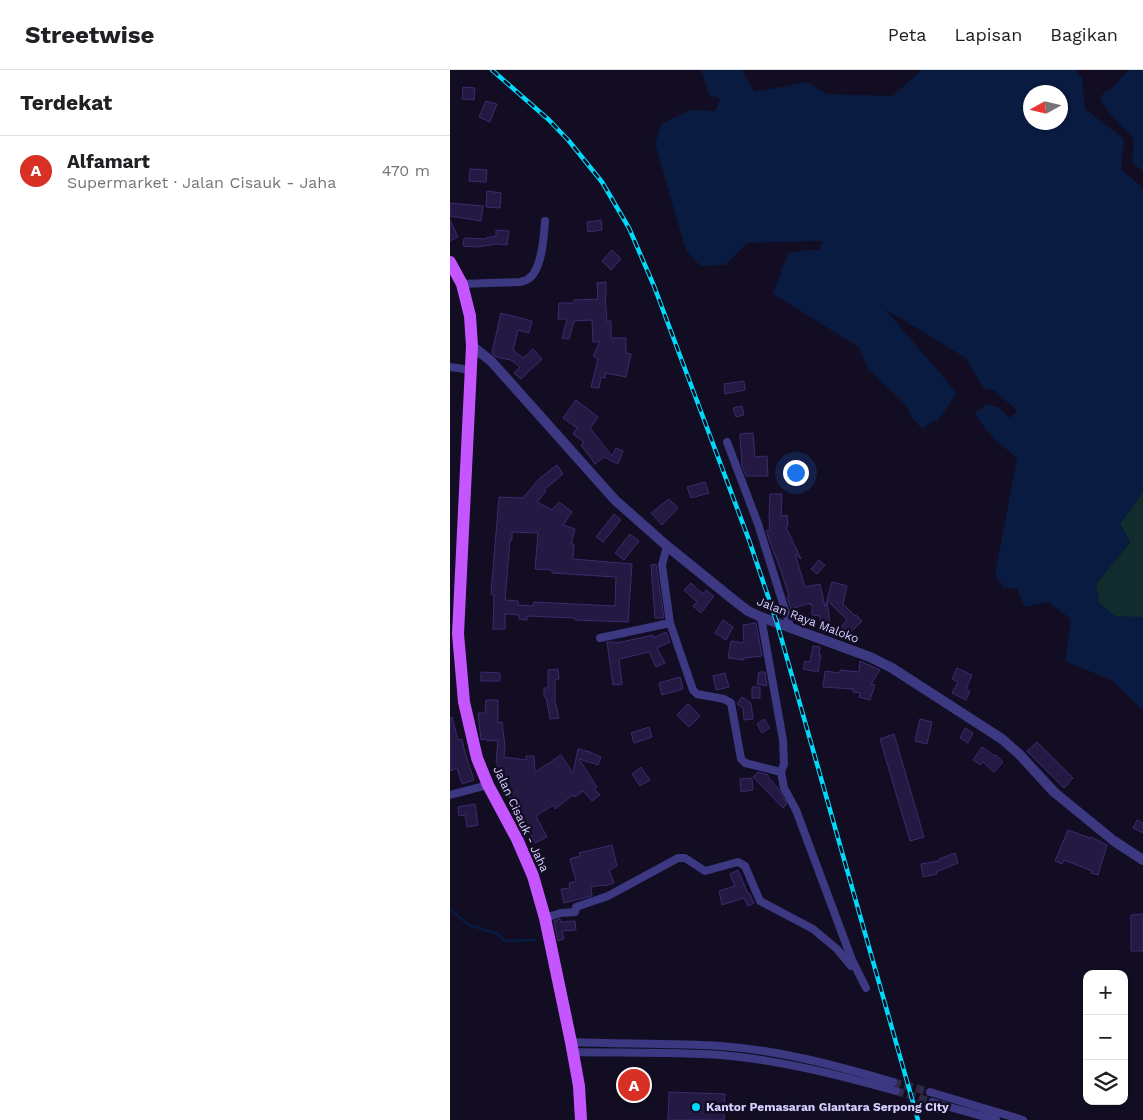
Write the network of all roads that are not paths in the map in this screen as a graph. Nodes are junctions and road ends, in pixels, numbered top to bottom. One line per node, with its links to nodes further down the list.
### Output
1 (545, 221): 3 (street)
2 (450, 262): 3 (main road, Jalan Cisauk - Jaha)
3 (462, 284): 4 (main road, Jalan Cisauk - Jaha)
4 (472, 346): 6 (main road, Jalan Cisauk - Jaha); 8 (street, Jalan Raya Maloko)
5 (450, 367): 6 (street)
6 (471, 370): 12 (main road, Jalan Cisauk - Jaha)
7 (727, 442): 11 (street)
8 (667, 546): 9 (street, Jalan Raya Maloko); 10 (street)
9 (761, 617): 11 (street, Jalan Raya Maloko); 14 (street)
10 (670, 623): 13 (street); 14 (street)
11 (791, 629): 17 (street, Jalan Raya Maloko)
12 (454, 634): 15 (main road, Jalan Cisauk - Jaha)
13 (600, 638)
14 (781, 772): 19 (street)
15 (488, 785): 16 (street); 18 (main road, Jalan Cisauk - Jaha)
16 (450, 795)
17 (1143, 860)
18 (545, 918): 19 (street); 21 (main road, Jalan Cisauk - Jaha)
19 (859, 976): 20 (street)
20 (866, 988)
21 (572, 1047): 22 (street); 23 (street); 26 (main road, Jalan Cisauk - Jaha)
22 (893, 1082)
23 (896, 1091)
24 (930, 1092): 28 (street)
25 (932, 1102): 27 (street)
26 (580, 1120)
27 (996, 1120)
28 (1023, 1120)

